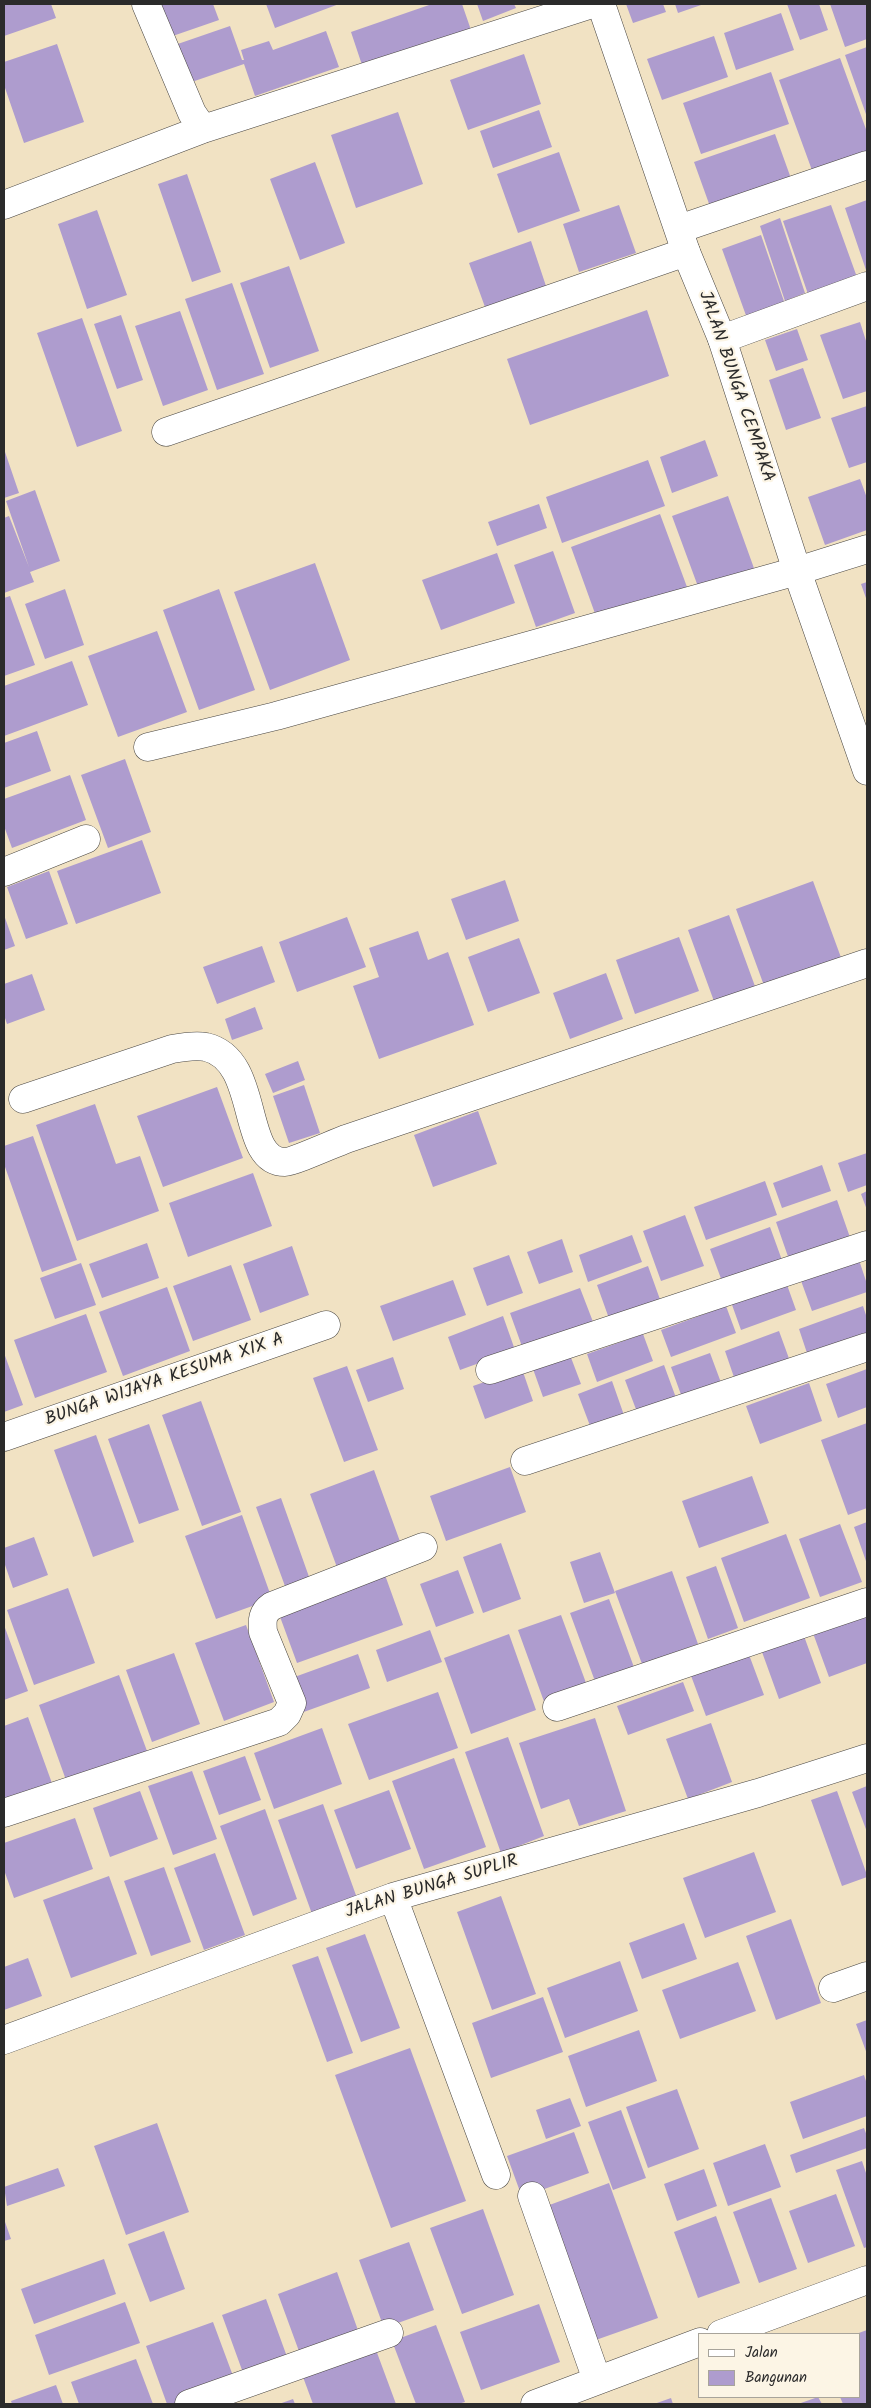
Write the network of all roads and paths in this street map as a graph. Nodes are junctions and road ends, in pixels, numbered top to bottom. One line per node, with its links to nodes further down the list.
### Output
1 (146, 4): 4 (street)
2 (592, 4): 4 (street)
3 (601, 4): 7 (street, JALAN BUNGA CEMPAKA)
4 (203, 129): 6 (street)
5 (867, 165): 7 (street)
6 (4, 205)
7 (682, 240): 9 (street, JALAN BUNGA CEMPAKA); 10 (street)
8 (867, 286): 9 (street)
9 (722, 339): 12 (street, JALAN BUNGA CEMPAKA)
10 (166, 432)
11 (867, 549): 12 (street)
12 (797, 571): 13 (street, JALAN BUNGA CEMPAKA); 14 (street)
13 (859, 722): 15 (street, JALAN BUNGA CEMPAKA)
14 (148, 747)
15 (867, 771)
16 (86, 839): 17 (street)
17 (4, 872)
18 (867, 963): 19 (street)
19 (23, 1099)
20 (867, 1245): 23 (street)
21 (326, 1325): 24 (street, BUNGA WIJAYA KESUMA XIX A)
22 (867, 1347): 25 (street)
23 (490, 1370)
24 (4, 1437)
25 (525, 1460)
26 (423, 1547): 30 (street)
27 (867, 1602): 28 (street)
28 (557, 1707)
29 (867, 1758): 31 (street, JALAN BUNGA SUPLIR)
30 (4, 1813)
31 (393, 1897): 34 (street, JALAN BUNGA SUPLIR); 35 (street)
32 (867, 1976): 33 (street)
33 (833, 1988)
34 (4, 2040)
35 (496, 2175)
36 (532, 2196): 41 (street)
37 (867, 2280): 39 (street)
38 (389, 2333): 42 (street)
39 (724, 2333)
40 (698, 2343): 41 (street)
41 (597, 2380): 43 (street)
42 (189, 2404)
43 (535, 2404)

